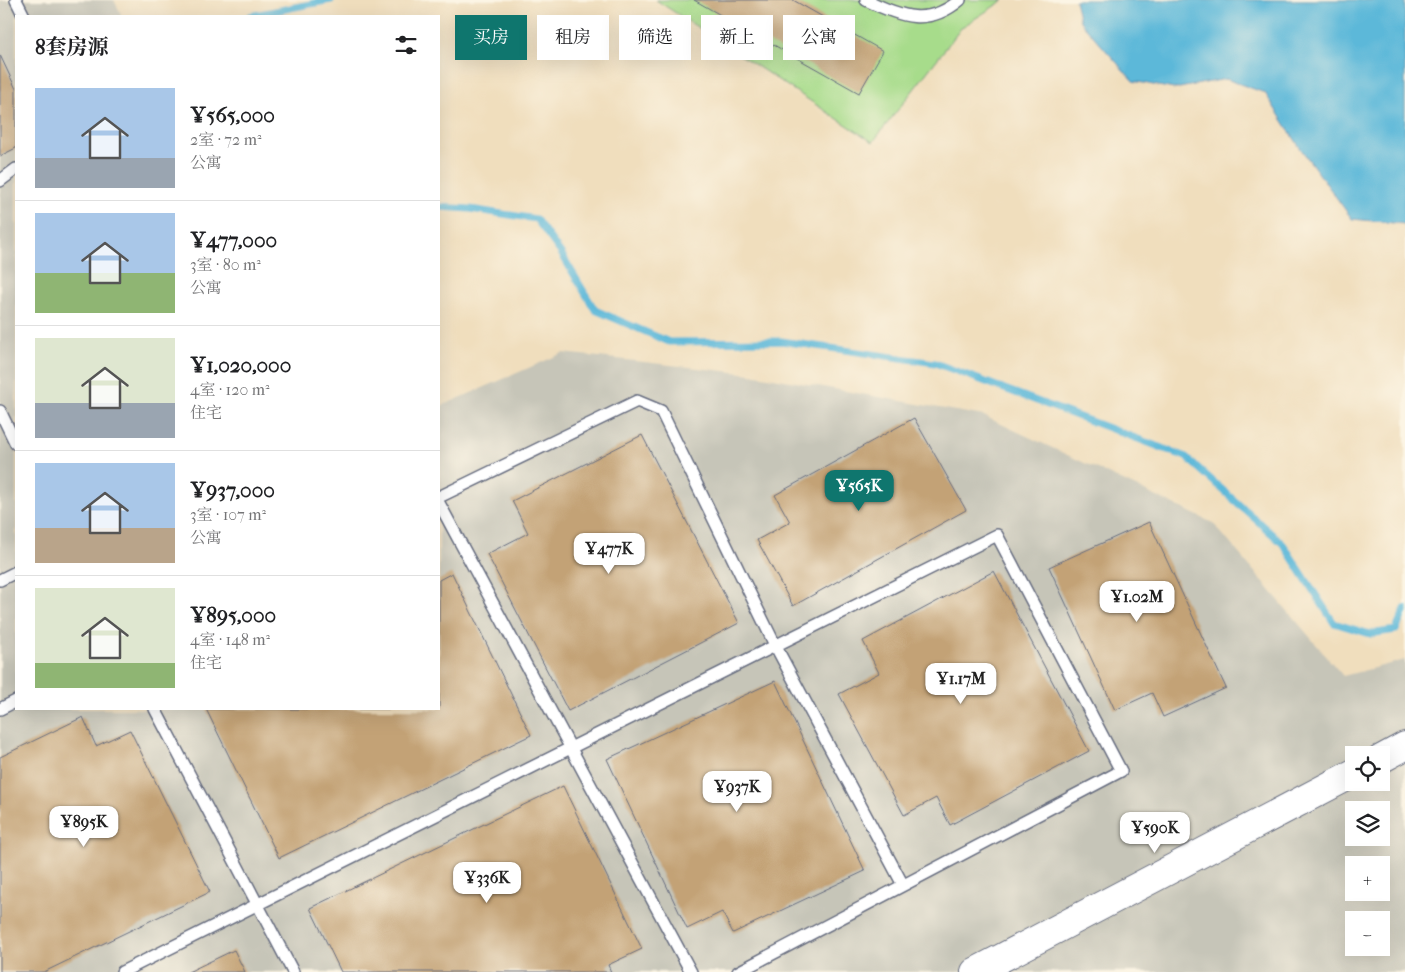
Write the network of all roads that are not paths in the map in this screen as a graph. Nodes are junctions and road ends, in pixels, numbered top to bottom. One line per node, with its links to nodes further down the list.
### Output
1 (16, 0): 4 (lane)
2 (866, 0): 3 (lane)
3 (960, 0)
4 (24, 15)
5 (15, 170): 6 (lane)
6 (0, 181)
7 (0, 411): 8 (lane)
8 (15, 442)
9 (440, 497): 13 (lane)
10 (440, 505): 18 (lane)
11 (15, 572): 12 (lane)
12 (0, 580)
13 (776, 646): 18 (lane); 21 (lane); 21 (lane)
14 (15, 702): 15 (lane)
15 (0, 709)
16 (156, 710): 22 (lane)
17 (1405, 746): 19 (street)
18 (570, 748): 22 (lane); 25 (lane)
19 (1390, 754)
20 (1345, 778): 27 (street)
21 (903, 885): 26 (lane)
22 (258, 904): 23 (lane); 24 (lane)
23 (122, 972)
24 (293, 972)
25 (691, 972)
26 (738, 972)
27 (975, 972)

